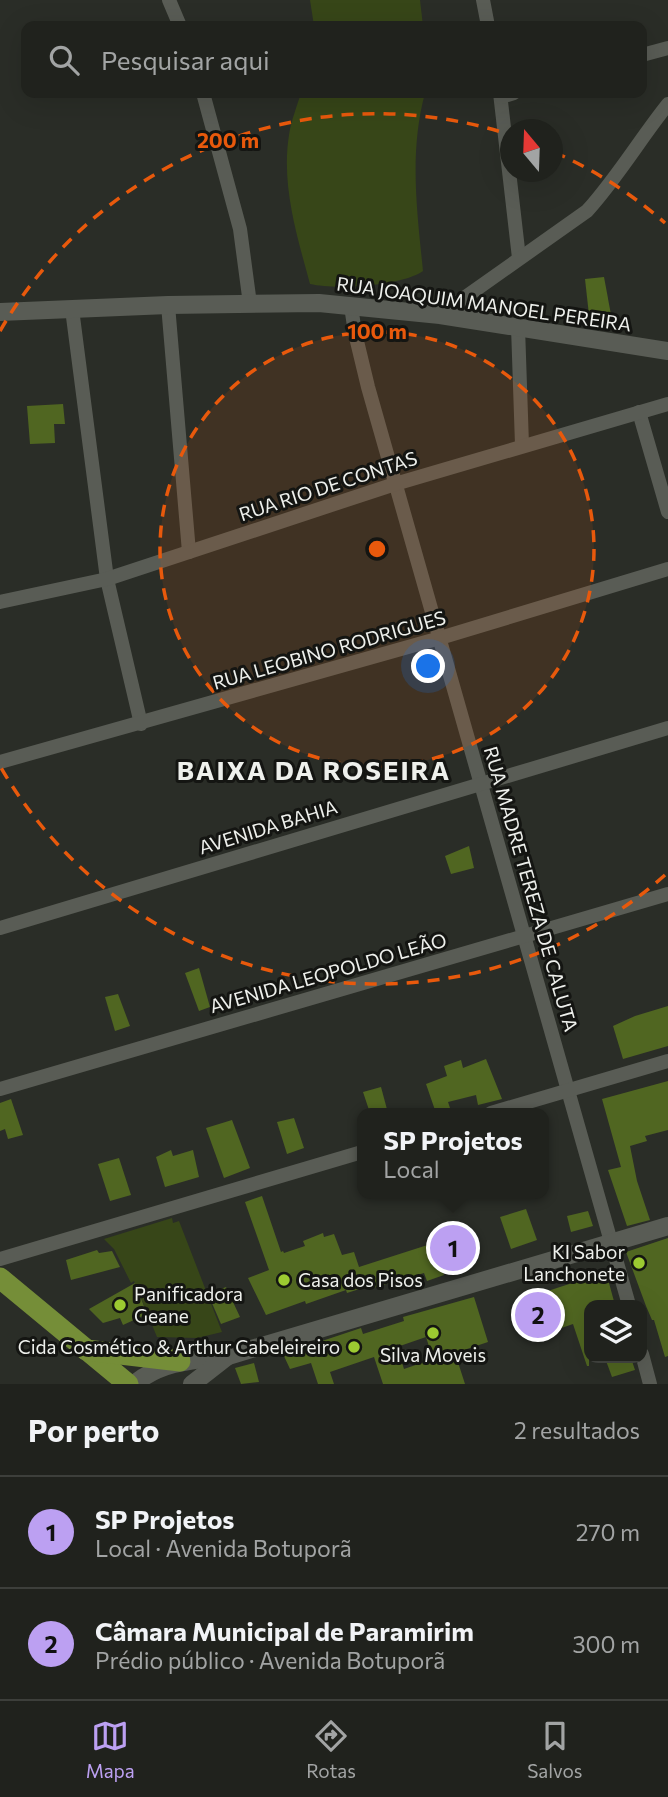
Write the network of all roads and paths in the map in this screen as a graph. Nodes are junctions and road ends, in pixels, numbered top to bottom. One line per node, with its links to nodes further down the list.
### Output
1 (169, 0): 3 (street)
2 (483, 0): 4 (street)
3 (178, 21)
4 (487, 21)
5 (668, 48): 6 (street)
6 (647, 54)
7 (204, 98): 11 (street)
8 (505, 98): 10 (street)
9 (668, 104): 10 (street)
10 (519, 258): 16 (street)
11 (250, 304): 12 (street, RUA JOAQUIM MANOEL PEREIRA); 13 (street, RUA JOAQUIM MANOEL PEREIRA)
12 (168, 305): 14 (street, RUA JOAQUIM MANOEL PEREIRA); 24 (street)
13 (351, 306): 16 (street, RUA JOAQUIM MANOEL PEREIRA); 22 (street, RUA MADRE TEREZA DE CALUTA)
14 (72, 309): 15 (street, RUA JOAQUIM MANOEL PEREIRA); 26 (street)
15 (0, 312)
16 (440, 315): 17 (street, RUA JOAQUIM MANOEL PEREIRA)
17 (518, 327): 18 (street, RUA JOAQUIM MANOEL PEREIRA); 21 (street)
18 (668, 351)
19 (668, 404): 20 (street, RUA RIO DE CONTAS)
20 (639, 412): 21 (street, RUA RIO DE CONTAS); 23 (street)
21 (522, 445): 22 (street, RUA RIO DE CONTAS)
22 (395, 484): 24 (street, RUA RIO DE CONTAS); 28 (street, RUA MADRE TEREZA DE CALUTA)
23 (668, 512)
24 (189, 552): 26 (street, RUA RIO DE CONTAS)
25 (668, 569): 28 (street, RUA LEOBINO RODRIGUES)
26 (107, 579): 27 (street, RUA RIO DE CONTAS); 29 (street)
27 (0, 602)
28 (440, 638): 29 (street, RUA LEOBINO RODRIGUES); 32 (street, RUA MADRE TEREZA DE CALUTA)
29 (141, 724): 31 (street, RUA LEOBINO RODRIGUES)
30 (668, 728): 32 (street, AVENIDA BAHIA)
31 (0, 762)
32 (481, 784): 34 (street, AVENIDA BAHIA); 35 (street, RUA MADRE TEREZA DE CALUTA)
33 (668, 894): 35 (street, AVENIDA LEOPOLDO LEÃO)
34 (0, 928)
35 (524, 935): 37 (street, AVENIDA LEOPOLDO LEÃO); 38 (street, RUA MADRE TEREZA DE CALUTA)
36 (668, 1061): 38 (street)
37 (0, 1089)
38 (567, 1091): 39 (street); 42 (street, RUA MADRE TEREZA DE CALUTA)
39 (508, 1108)
40 (357, 1153): 43 (street)
41 (668, 1226): 42 (street)
42 (610, 1243): 45 (street, RUA MADRE TEREZA DE CALUTA); 47 (street)
43 (0, 1259)
44 (0, 1278): 46 (main road)
45 (627, 1300)
46 (86, 1350): 48 (main road); 50 (main road)
47 (228, 1356): 48 (street); 52 (street)
48 (180, 1362): 51 (street)
49 (644, 1363): 53 (street)
50 (128, 1384)
51 (134, 1384)
52 (192, 1384)
53 (650, 1384)

